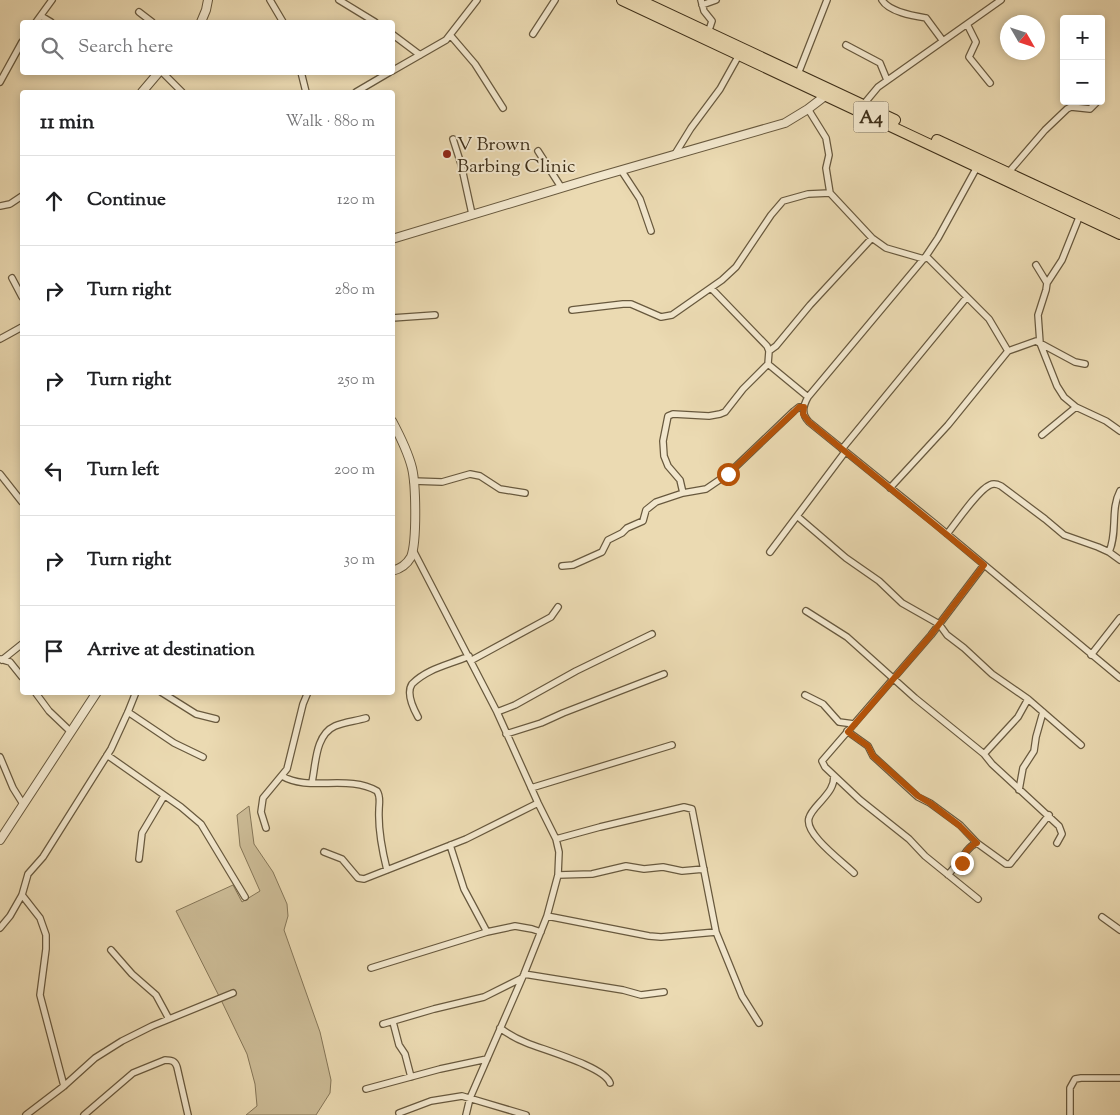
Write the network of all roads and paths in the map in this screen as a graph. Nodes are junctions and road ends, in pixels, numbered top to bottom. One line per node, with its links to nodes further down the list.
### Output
1 (52, 0): 15 (street)
2 (208, 0): 19 (street)
3 (270, 0): 20 (street)
4 (339, 0): 21 (street)
5 (477, 0): 26 (street)
6 (555, 0): 24 (street)
7 (622, 0): 31 (highway, A4)
8 (639, 0): 23 (highway, A4)
9 (716, 0): 13 (street)
10 (827, 0): 33 (street)
11 (882, 0): 27 (street)
12 (1001, 0): 22 (street)
13 (702, 2): 23 (street)
14 (139, 12): 18 (street)
15 (41, 16): 16 (street); 17 (street)
16 (38, 20)
17 (47, 20)
18 (149, 20)
19 (202, 20)
20 (282, 20)
21 (372, 20)
22 (967, 24): 27 (street); 40 (street)
23 (708, 33): 33 (highway, A4)
24 (533, 34)
25 (395, 36): 30 (street)
26 (451, 36): 30 (street); 48 (street)
27 (943, 41): 38 (street)
28 (846, 45): 38 (street)
29 (20, 46): 39 (street)
30 (420, 55): 32 (street)
31 (739, 55): 45 (highway, A4); 53 (street)
32 (395, 70)
33 (798, 74): 46 (highway, A4)
34 (158, 75): 41 (street)
35 (164, 75): 42 (street)
36 (302, 75): 43 (street)
37 (386, 75): 44 (street)
38 (888, 80): 46 (street)
39 (0, 82)
40 (990, 83)
41 (144, 90)
42 (180, 90)
43 (306, 90)
44 (360, 90)
45 (825, 96): 49 (street); 50 (highway, A4)
46 (863, 105): 50 (highway, A4)
47 (1094, 105): 56 (street)
48 (503, 108)
49 (808, 109): 53 (street); 58 (street)
50 (910, 131): 54 (highway, A4); 56 (highway, A4)
51 (453, 139): 61 (street)
52 (538, 151): 57 (street)
53 (675, 154): 55 (street)
54 (977, 167): 62 (highway, A4); 68 (street)
55 (621, 170): 57 (street); 64 (street)
56 (1008, 173): 63 (highway, A4)
57 (561, 187): 61 (street)
58 (830, 193): 67 (street); 72 (street)
59 (20, 197): 60 (street)
60 (0, 205)
61 (472, 214): 66 (street)
62 (1080, 215): 65 (highway, A4); 71 (street)
63 (1120, 225)
64 (651, 231)
65 (1120, 234)
66 (395, 238)
67 (872, 238): 68 (street); 81 (street)
68 (925, 257): 74 (street); 85 (street)
69 (1036, 264): 71 (street)
70 (12, 278): 73 (street)
71 (1046, 283): 80 (street)
72 (711, 288): 75 (street); 81 (street)
73 (20, 293)
74 (967, 297): 82 (street); 91 (street)
75 (572, 310)
76 (435, 315): 77 (street)
77 (395, 318)
78 (20, 328): 79 (street)
79 (0, 339)
80 (1040, 343): 82 (street); 84 (street); 87 (street)
81 (769, 351): 83 (street)
82 (1008, 351): 94 (street)
83 (768, 364): 85 (street); 97 (street)
84 (1085, 364)
85 (808, 397): 86 (street)
86 (804, 407): 91 (street); 97 (street)
87 (1076, 407): 89 (street); 90 (street)
88 (395, 428): 93 (street)
89 (1120, 431)
90 (1042, 435)
91 (843, 450): 94 (street); 99 (street)
92 (0, 474): 98 (street)
93 (414, 481): 96 (street); 101 (street)
94 (890, 488): 100 (street)
95 (1120, 491): 103 (street)
96 (525, 493)
97 (683, 493): 106 (street)
98 (20, 499)
99 (797, 516): 102 (street); 111 (street)
100 (946, 534): 103 (street); 105 (street)
101 (413, 550): 107 (street); 115 (street)
102 (770, 552)
103 (1109, 552): 104 (street)
104 (1120, 560)
105 (984, 565): 111 (street); 114 (street)
106 (562, 566)
107 (395, 570)
108 (558, 607): 115 (street)
109 (806, 611): 120 (street)
110 (1120, 618): 114 (street)
111 (939, 624): 120 (street); 127 (street)
112 (652, 634): 129 (street)
113 (20, 646): 116 (street)
114 (1091, 655): 119 (street)
115 (470, 658): 129 (street); 131 (street)
116 (1, 660): 117 (street)
117 (20, 674)
118 (664, 674): 137 (street)
119 (1120, 678)
120 (894, 680): 134 (street); 140 (street)
121 (37, 695): 135 (street)
122 (95, 695): 135 (street)
123 (135, 695): 128 (street)
124 (166, 695): 133 (street)
125 (307, 695): 144 (street)
126 (805, 695): 134 (street)
127 (1028, 699): 130 (street); 140 (street)
128 (128, 712): 141 (street); 143 (street)
129 (498, 712): 137 (street)
130 (1043, 712): 139 (street); 148 (street)
131 (418, 716)
132 (366, 718): 146 (street)
133 (216, 719)
134 (854, 724): 136 (street)
135 (71, 732): 151 (street)
136 (848, 732): 145 (street); 156 (street)
137 (506, 734): 147 (street)
138 (672, 745): 147 (street)
139 (1081, 745)
140 (984, 754): 148 (street)
141 (107, 755): 149 (street); 166 (street)
142 (0, 757): 151 (street)
143 (203, 758)
144 (282, 776): 146 (street); 153 (street)
145 (834, 776): 163 (street); 165 (street)
146 (312, 782): 162 (street)
147 (531, 788): 150 (street)
148 (1019, 790): 152 (street)
149 (164, 796): 160 (street); 167 (street)
150 (538, 803): 154 (street); 158 (street)
151 (23, 804): 155 (street)
152 (1049, 816): 156 (street); 157 (street)
153 (266, 828)
154 (556, 839): 161 (street); 164 (street)
155 (0, 840)
156 (977, 843): 165 (street)
157 (1057, 843)
158 (450, 845): 162 (street); 173 (street)
159 (324, 852): 162 (street)
160 (138, 859)
161 (704, 869): 164 (street); 175 (street)
162 (387, 870)
163 (854, 872)
164 (558, 875): 169 (street)
165 (948, 875): 168 (street)
166 (22, 896): 171 (street); 190 (street)
167 (245, 897)
168 (978, 899)
169 (547, 916): 174 (street); 175 (street)
170 (1102, 917): 172 (street)
171 (0, 928)
172 (1120, 930)
173 (488, 932): 174 (street); 177 (street)
174 (540, 932): 178 (street)
175 (716, 932): 183 (street)
176 (111, 950): 181 (street)
177 (371, 968)
178 (523, 976): 179 (street); 182 (street); 185 (street)
179 (664, 992)
180 (233, 993): 181 (street)
181 (169, 1019): 190 (street)
182 (393, 1022): 184 (street); 187 (street)
183 (759, 1023)
184 (383, 1024)
185 (500, 1028): 186 (street); 189 (street)
186 (487, 1059): 187 (street); 192 (street)
187 (411, 1077): 191 (street)
188 (1120, 1078): 199 (street)
189 (610, 1083)
190 (64, 1086): 194 (street)
191 (366, 1089)
192 (470, 1098): 193 (street); 197 (street); 198 (street)
193 (399, 1113)
194 (26, 1115)
195 (84, 1115): 196 (street)
196 (188, 1115)
197 (466, 1115)
198 (526, 1115)
199 (1070, 1115)

